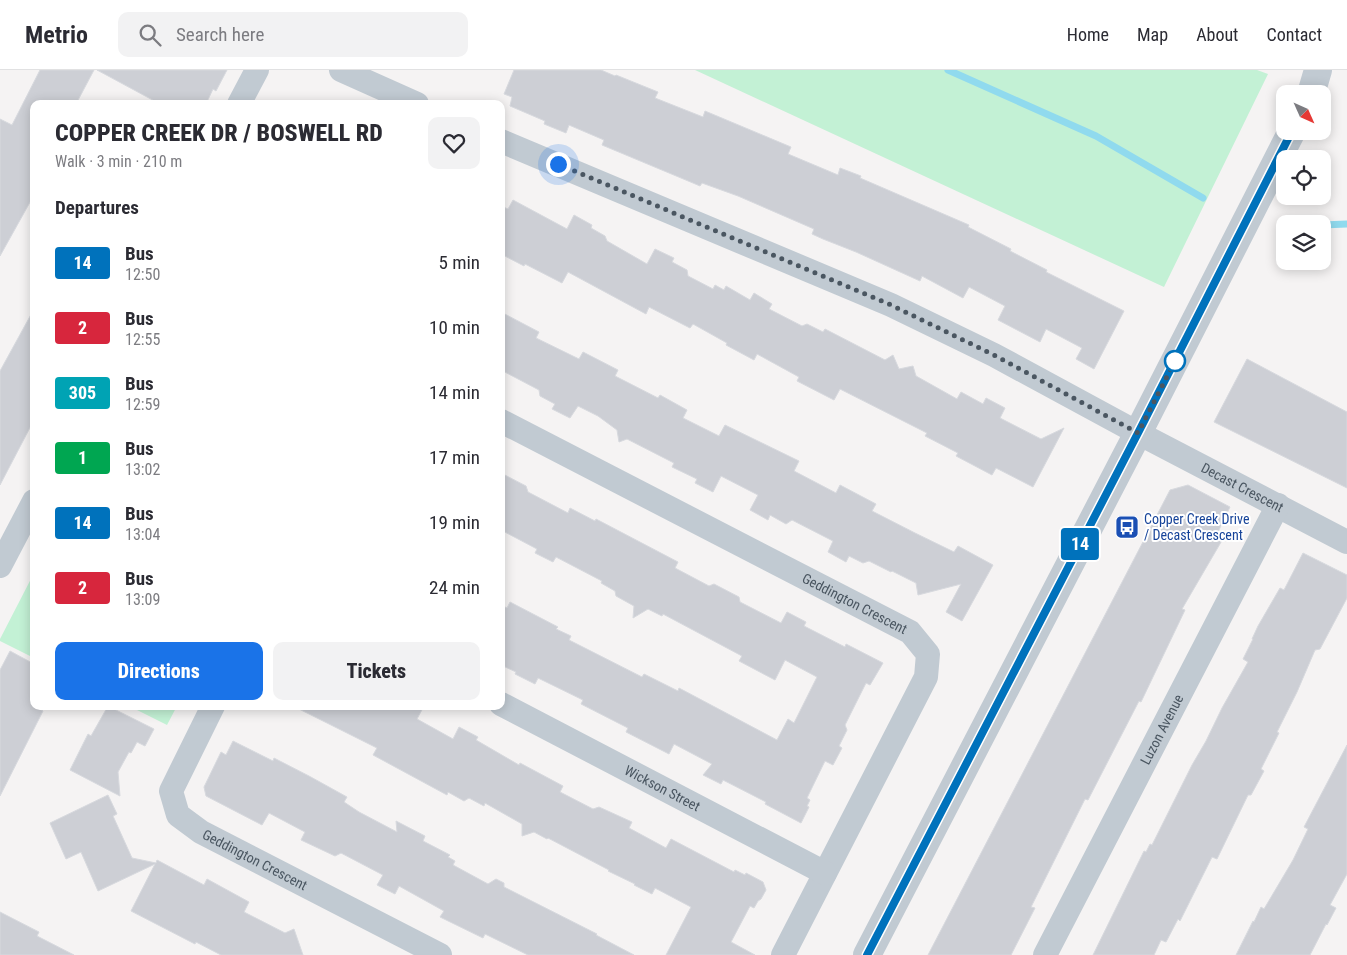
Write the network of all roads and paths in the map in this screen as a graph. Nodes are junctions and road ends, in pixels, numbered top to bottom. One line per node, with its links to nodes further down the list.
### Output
1 (257, 70): 5 (street)
2 (341, 70): 6 (street)
3 (1318, 70): 4 (street)
4 (1314, 85)
5 (241, 100)
6 (408, 100)
7 (1287, 140): 10 (street)
8 (505, 143): 10 (street, Decast Crescent)
9 (505, 423): 17 (street, Geddington Crescent)
10 (1138, 433): 11 (street, Decast Crescent); 20 (street)
11 (1278, 505): 13 (street, Decast Crescent); 21 (street, Luzon Avenue)
12 (30, 509): 14 (street)
13 (1347, 542)
14 (0, 566)
15 (505, 706): 17 (street, Wickson Street)
16 (211, 710): 18 (street, Geddington Crescent)
17 (825, 873): 19 (street, Geddington Crescent)
18 (440, 955)
19 (782, 955)
20 (867, 955)
21 (1045, 955)

